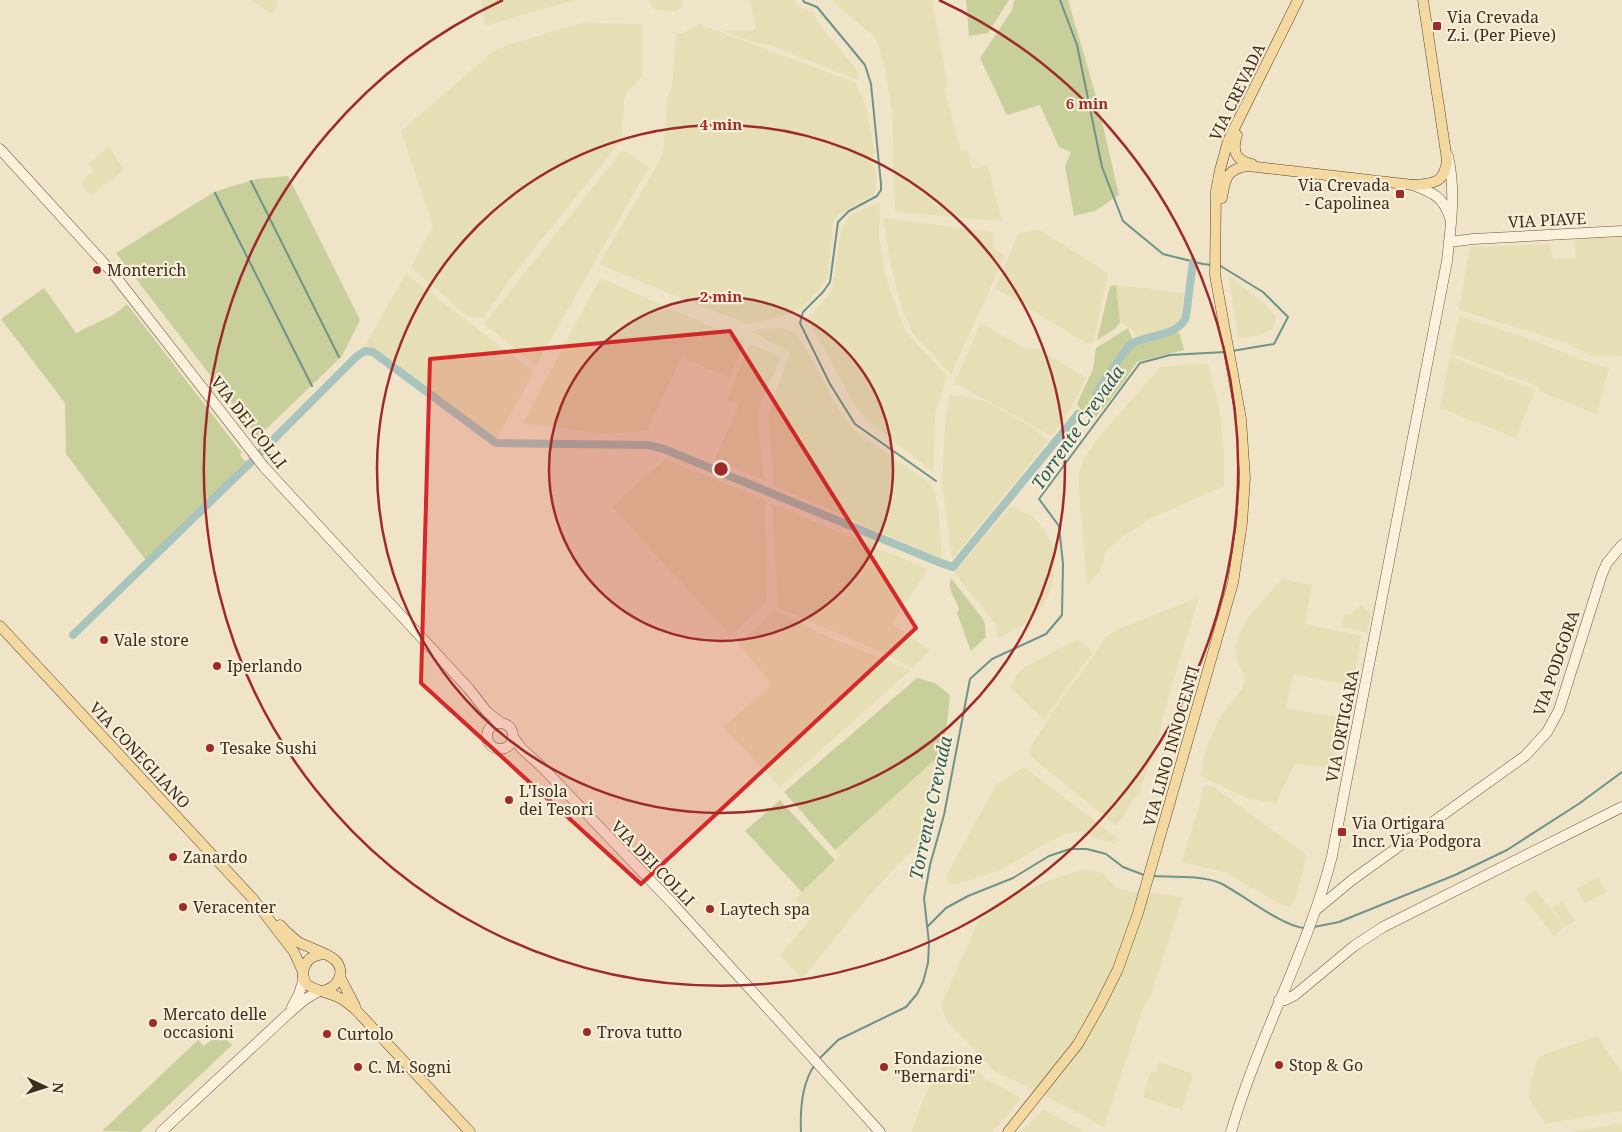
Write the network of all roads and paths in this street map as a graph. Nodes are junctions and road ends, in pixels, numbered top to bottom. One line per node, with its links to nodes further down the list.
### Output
1 (1298, 0): 3 (main road, VIA CREVADA)
2 (1423, 0): 4 (main road, VIA CREVADA)
3 (1247, 103): 6 (main road); 9 (main road, VIA CREVADA)
4 (1444, 142): 7 (main road, VIA CREVADA); 8 (street, VIA CREVADA)
5 (0, 149): 17 (street, VIA DEI COLLI)
6 (1259, 166): 7 (main road, VIA CREVADA); 9 (main road, VIA CREVADA)
7 (1413, 185): 8 (street, VIA CREVADA)
8 (1450, 226): 11 (street, VIA PIAVE); 12 (street, VIA CREVADA)
9 (1216, 231): 14 (main road, VIA CREVADA)
10 (1622, 231): 11 (street, VIA PIAVE)
11 (1473, 238): 12 (street, VIA PIAVE)
12 (1449, 242): 13 (street, VIA CREVADA)
13 (1437, 314): 25 (street, VIA ORTIGARA)
14 (1225, 332): 39 (main road, VIA LINO INNOCENTI)
15 (1622, 545): 24 (street, VIA PODGORA)
16 (0, 626): 27 (main road, VIA CONEGLIANO)
17 (481, 706): 18 (street, VIA DEI COLLI); 19 (street, VIA DEI COLLI)
18 (501, 723): 19 (street); 20 (street, VIA DEI COLLI)
19 (488, 730): 21 (street, VIA DEI COLLI)
20 (513, 737): 21 (street); 22 (street, VIA DEI COLLI)
21 (505, 748): 22 (street, VIA DEI COLLI)
22 (533, 760): 38 (street, VIA DEI COLLI)
23 (1622, 808): 33 (street)
24 (1352, 880): 25 (street); 26 (street, VIA PODGORA)
25 (1325, 882): 26 (street); 28 (street, VIA ORTIGARA)
26 (1338, 890): 28 (street, VIA PODGORA)
27 (258, 905): 29 (main road, VIA CONEGLIANO); 30 (main road, VIA CONEGLIANO)
28 (1313, 916): 33 (street, VIA ORTIGARA)
29 (324, 954): 30 (main road); 31 (main road)
30 (304, 975): 32 (main road); 35 (street)
31 (340, 976): 32 (main road); 34 (main road)
32 (321, 991): 34 (main road); 35 (street)
33 (1279, 1000): 40 (street, VIA ORTIGARA)
34 (356, 1010): 37 (main road)
35 (288, 1014): 36 (street)
36 (161, 1132)
37 (470, 1132)
38 (880, 1132)
39 (1008, 1132)
40 (1231, 1132)

